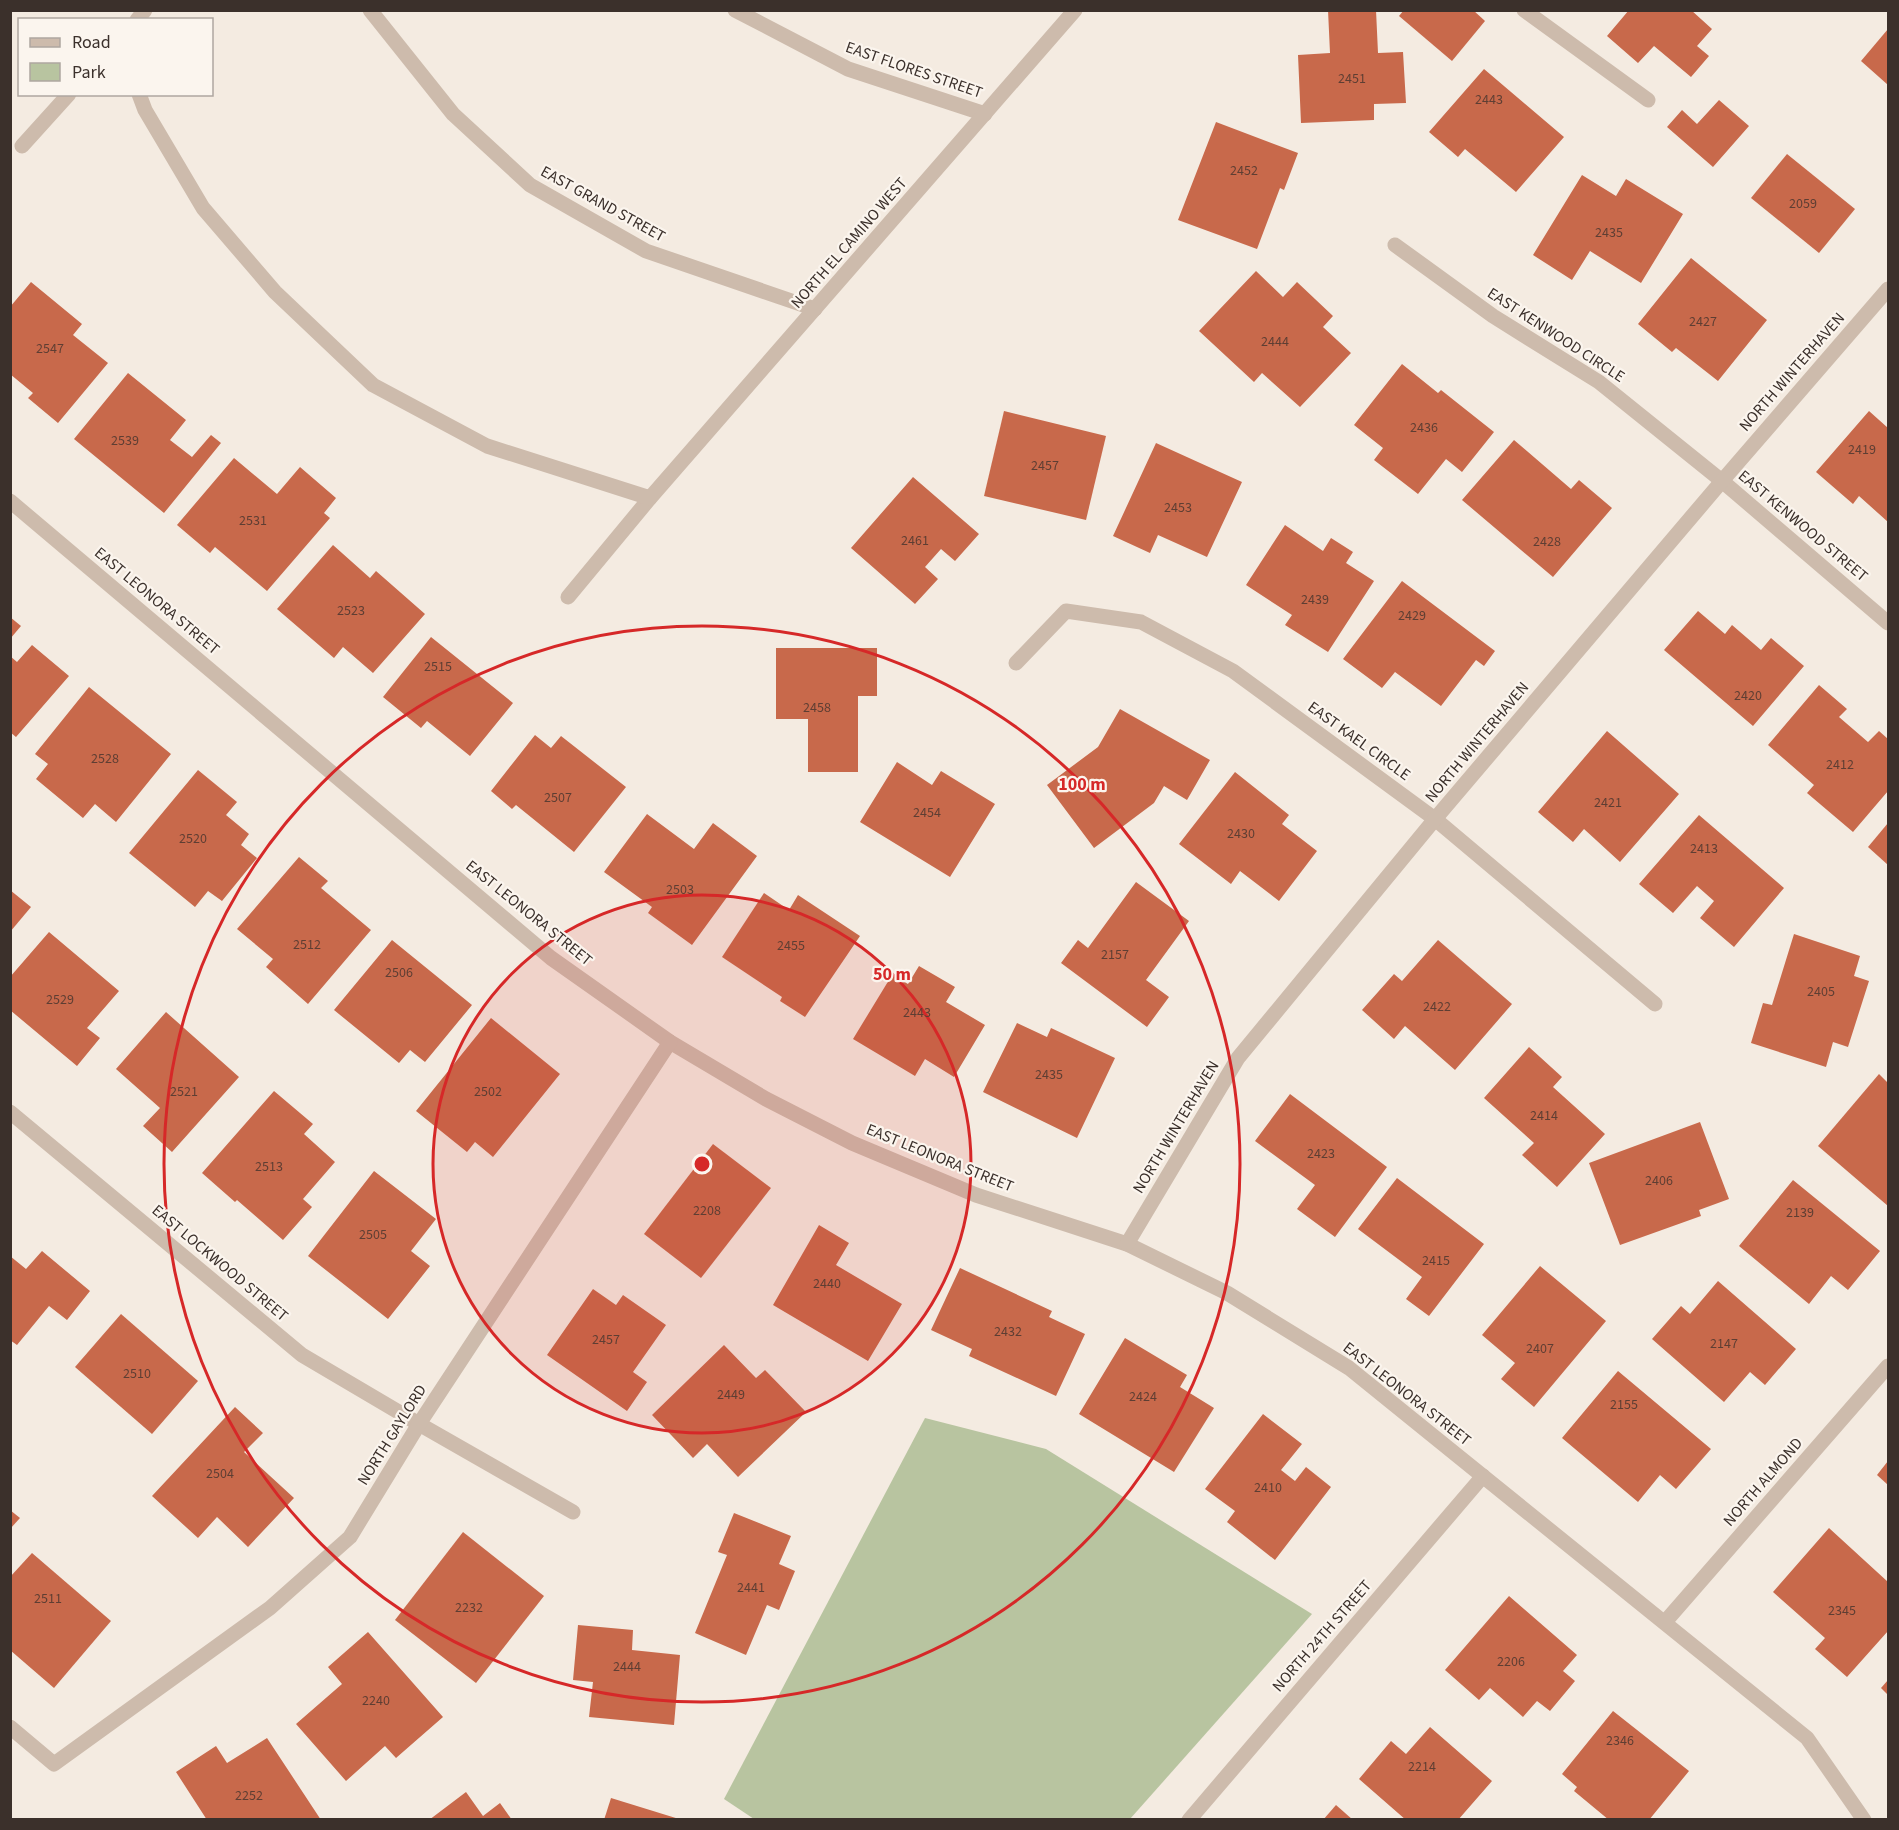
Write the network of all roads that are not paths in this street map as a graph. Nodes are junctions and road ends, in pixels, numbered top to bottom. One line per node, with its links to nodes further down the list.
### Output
1 (370, 10): 12 (street, EAST GRAND STREET)
2 (735, 10): 8 (street, EAST FLORES STREET)
3 (1075, 10): 8 (street, NORTH EL CAMINO WEST)
4 (1524, 10): 7 (street)
5 (67, 96): 9 (street)
6 (140, 96): 14 (street)
7 (1648, 100)
8 (985, 114): 12 (street, NORTH EL CAMINO WEST)
9 (22, 146)
10 (1395, 245): 13 (street, EAST KENWOOD CIRCLE)
11 (1888, 289): 13 (street, NORTH WINTERHAVEN)
12 (814, 309): 14 (street, NORTH EL CAMINO WEST)
13 (1722, 481): 17 (street, EAST KENWOOD STREET); 19 (street, NORTH WINTERHAVEN)
14 (650, 498): 16 (street, NORTH EL CAMINO WEST)
15 (10, 501): 21 (street, EAST LEONORA STREET)
16 (568, 597)
17 (1888, 623)
18 (1016, 663): 19 (street, EAST KAEL CIRCLE)
19 (1435, 819): 20 (street, EAST KAEL CIRCLE); 23 (street, NORTH WINTERHAVEN)
20 (1655, 1004)
21 (670, 1042): 23 (street, EAST LEONORA STREET); 25 (street, NORTH GAYLORD)
22 (10, 1112): 25 (street, EAST LOCKWOOD STREET)
23 (1127, 1244): 26 (street, EAST LEONORA STREET)
24 (1888, 1366): 28 (street, NORTH ALMOND)
25 (419, 1425): 27 (street, EAST LOCKWOOD STREET); 29 (street, NORTH GAYLORD)
26 (1483, 1476): 28 (street, EAST LEONORA STREET); 30 (street, NORTH 24TH STREET)
27 (573, 1512)
28 (1665, 1622): 31 (street, EAST LEONORA STREET)
29 (10, 1727)
30 (1189, 1820)
31 (1864, 1820)

